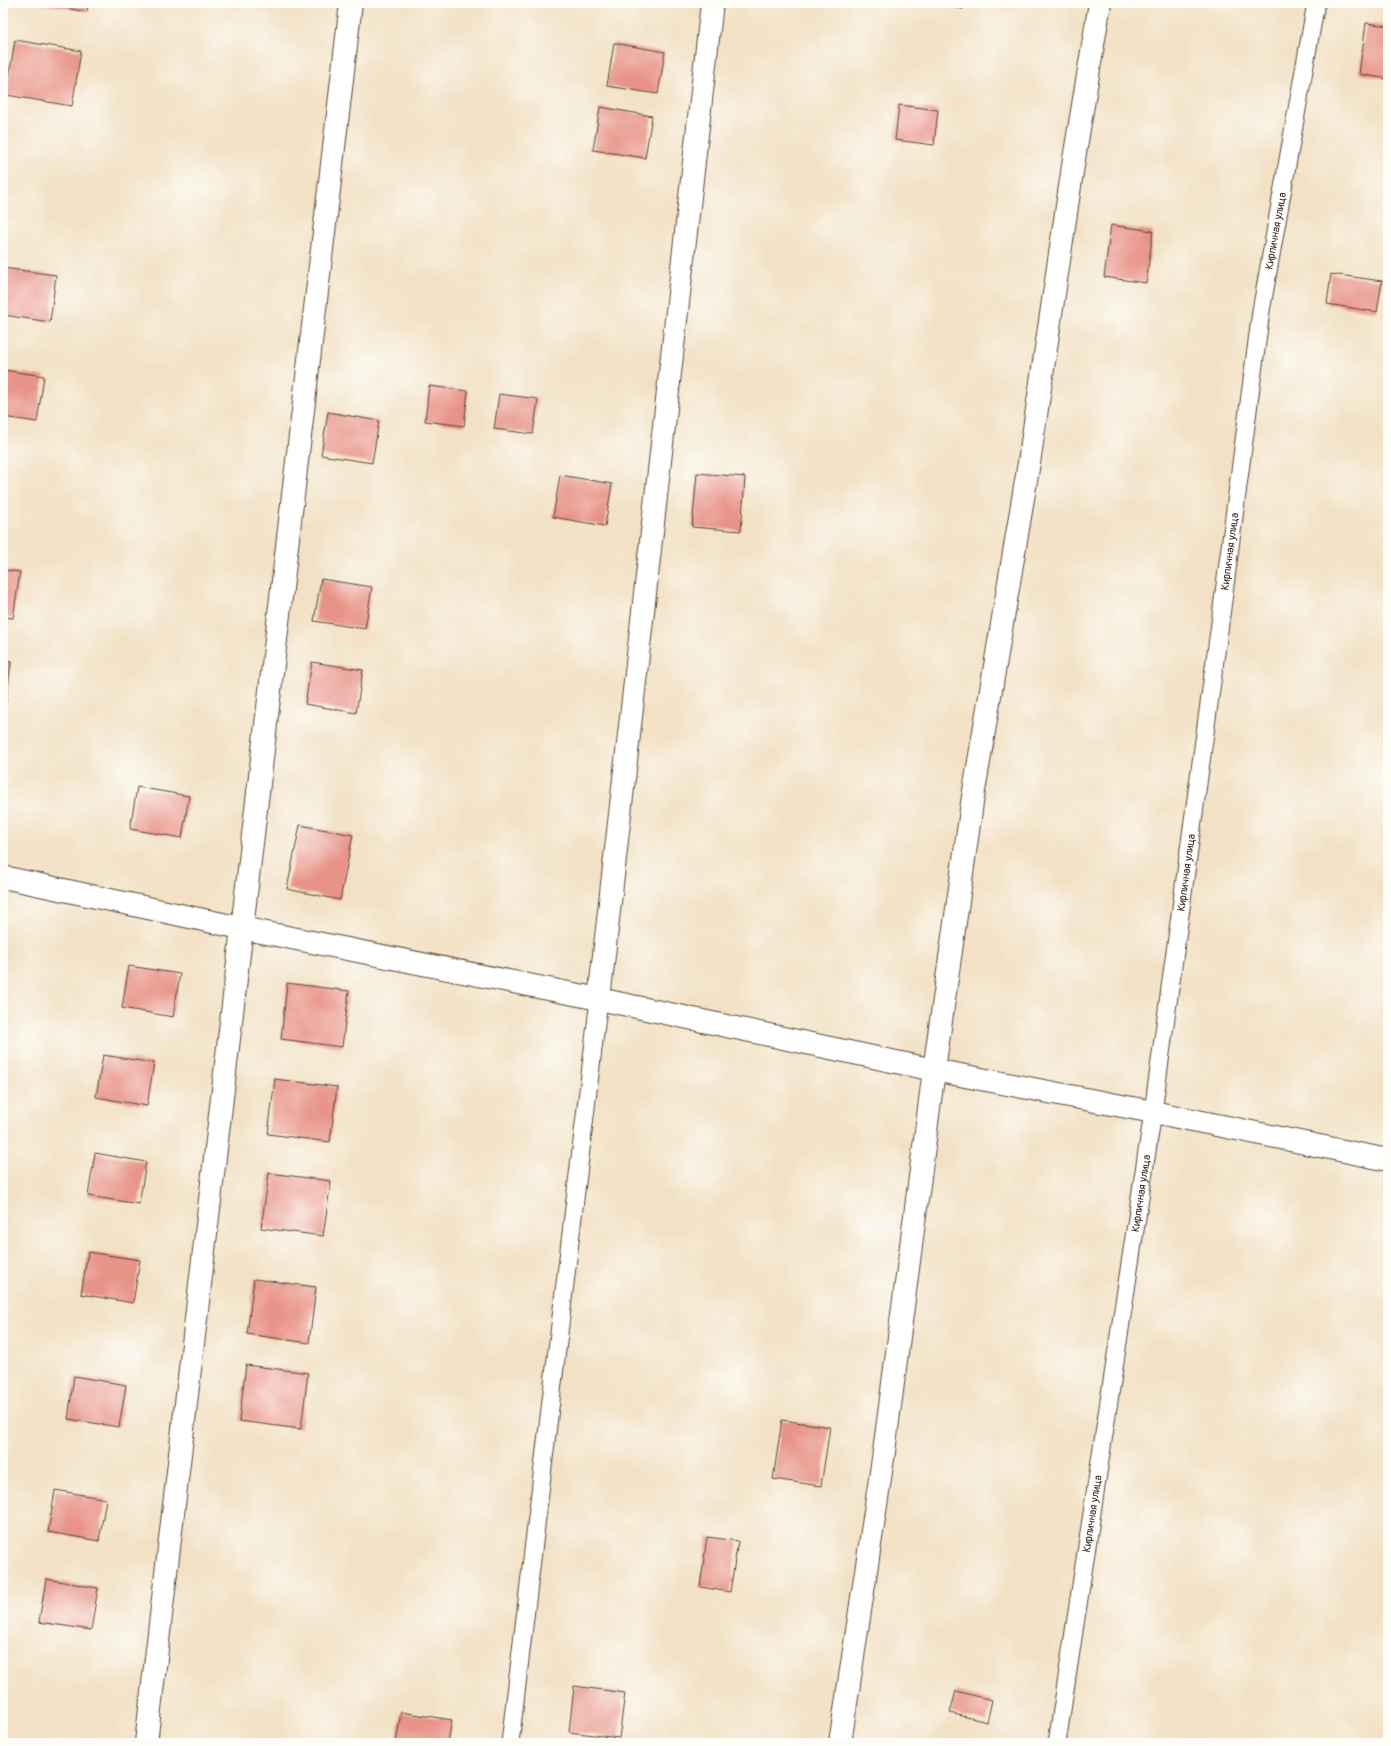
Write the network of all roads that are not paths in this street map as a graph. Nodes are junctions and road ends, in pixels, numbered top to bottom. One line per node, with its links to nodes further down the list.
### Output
1 (352, 3): 6 (street)
2 (712, 3): 7 (street)
3 (1100, 3): 8 (street)
4 (1316, 3): 9 (lane, Кирпичная улица)
5 (3, 878): 6 (street)
6 (242, 928): 7 (street); 11 (street)
7 (599, 999): 8 (street); 12 (lane)
8 (934, 1070): 9 (street); 13 (street)
9 (1153, 1112): 10 (street); 14 (lane, Кирпичная улица)
10 (1388, 1160)
11 (146, 1743)
12 (510, 1743)
13 (840, 1743)
14 (1057, 1743)

